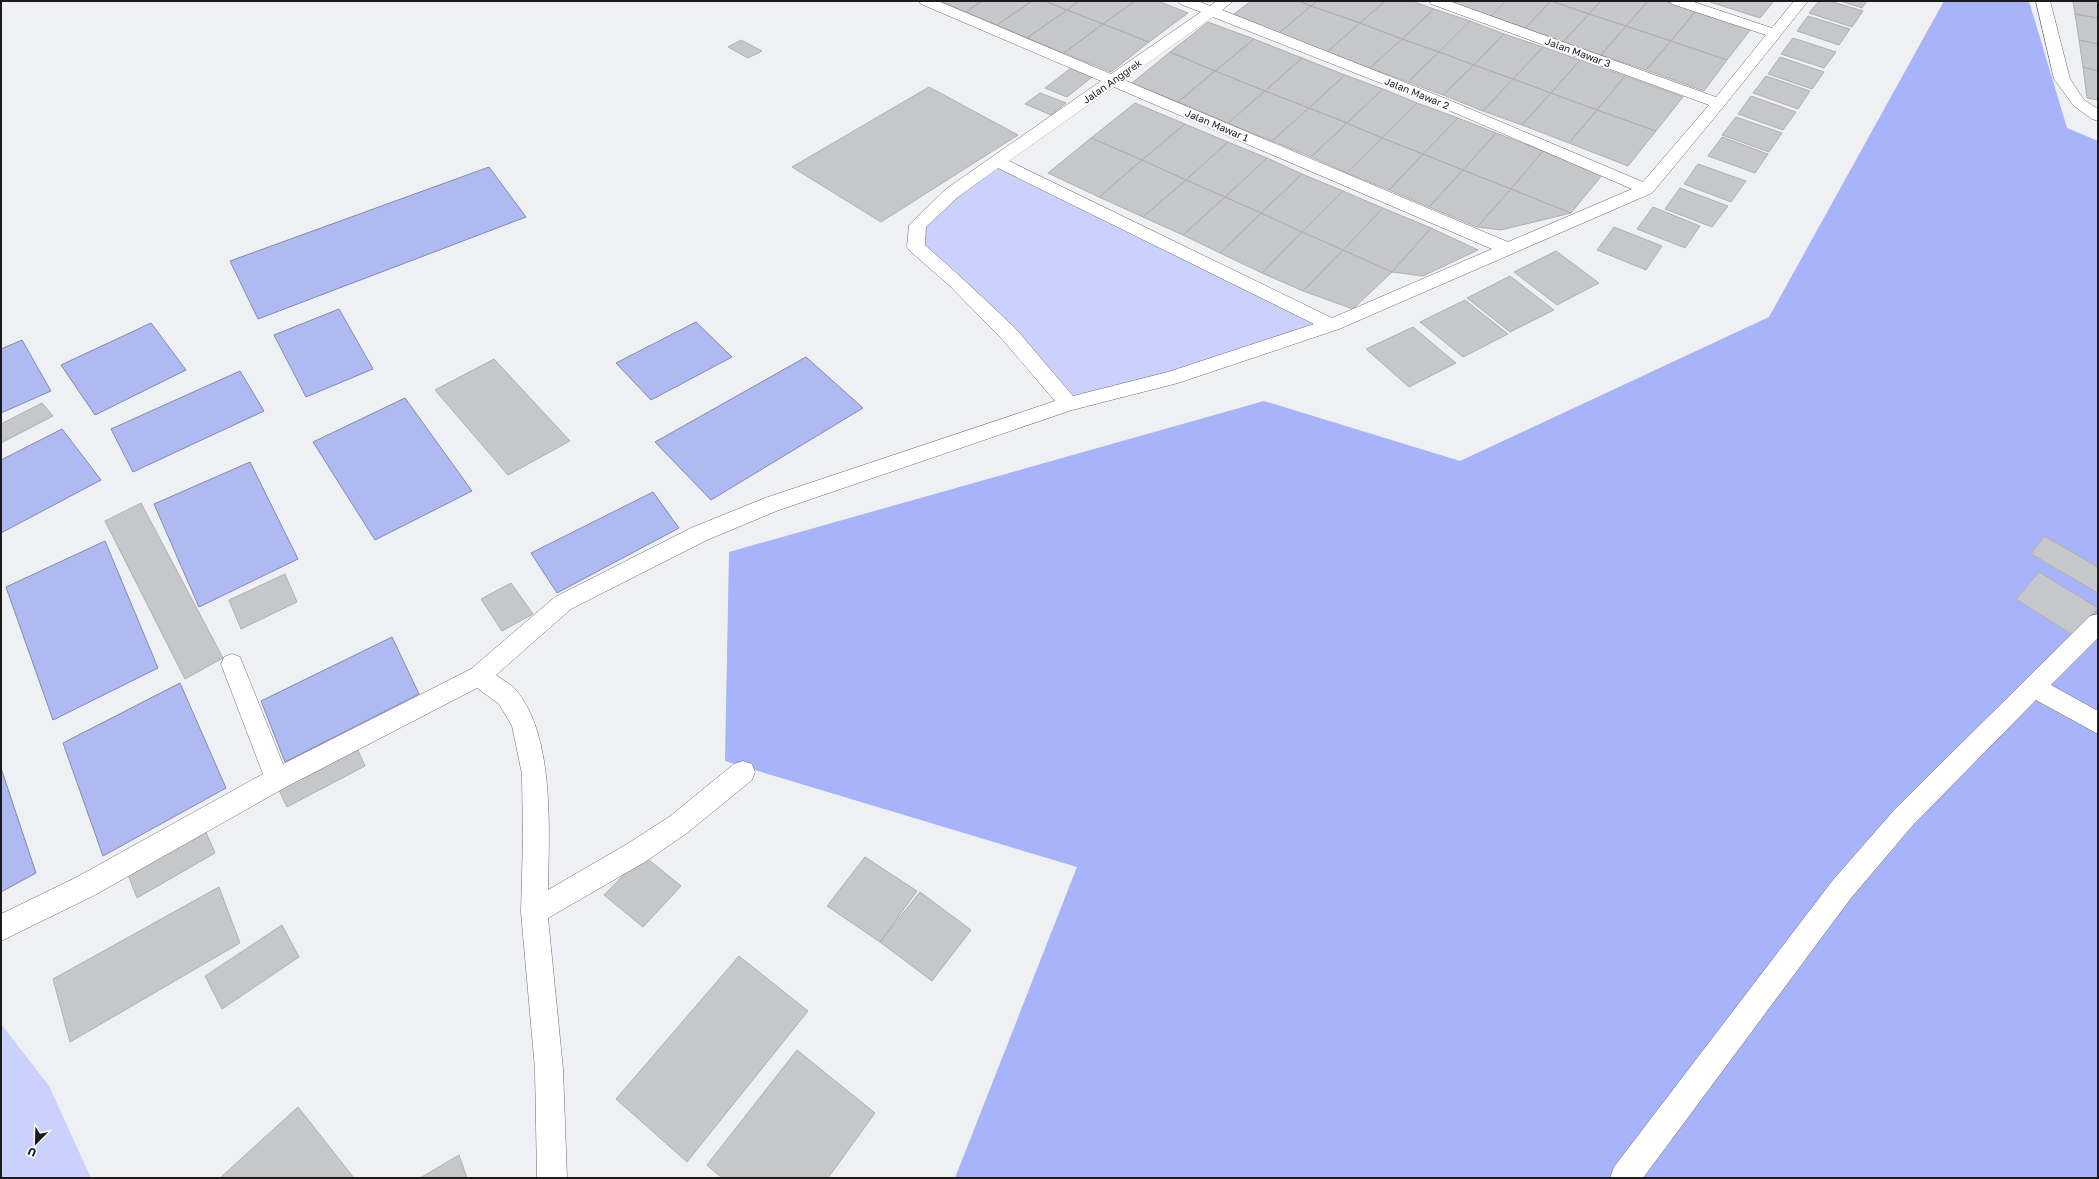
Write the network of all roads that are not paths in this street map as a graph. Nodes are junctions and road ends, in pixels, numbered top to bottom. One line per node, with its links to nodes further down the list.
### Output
1 (926, 1): 10 (street, Jalan Mawar 1)
2 (1185, 1): 8 (street, Jalan Mawar 2)
3 (1226, 1): 8 (street, Jalan Anggrek)
4 (1436, 1): 11 (street, Jalan Mawar 3)
5 (1677, 1): 9 (street)
6 (1801, 1): 9 (street)
7 (2043, 1): 12 (street)
8 (1210, 12): 10 (street, Jalan Anggrek); 14 (street, Jalan Mawar 2)
9 (1774, 33): 11 (street)
10 (1112, 80): 13 (street, Jalan Anggrek); 15 (street, Jalan Mawar 1)
11 (1719, 103): 14 (street)
12 (2098, 116)
13 (999, 162): 16 (street); 17 (street, Jalan Anggrek)
14 (1646, 189): 15 (street)
15 (1508, 249): 16 (street)
16 (1332, 324): 17 (street)
17 (1069, 404): 20 (street)
18 (2098, 623): 21 (street)
19 (232, 664): 24 (street)
20 (479, 676): 24 (street); 25 (street)
21 (2035, 688): 22 (street); 28 (street)
22 (2098, 723)
23 (742, 772): 25 (street)
24 (277, 778): 26 (street)
25 (534, 912): 27 (street)
26 (1, 928)
27 (552, 1178)
28 (1625, 1178)

